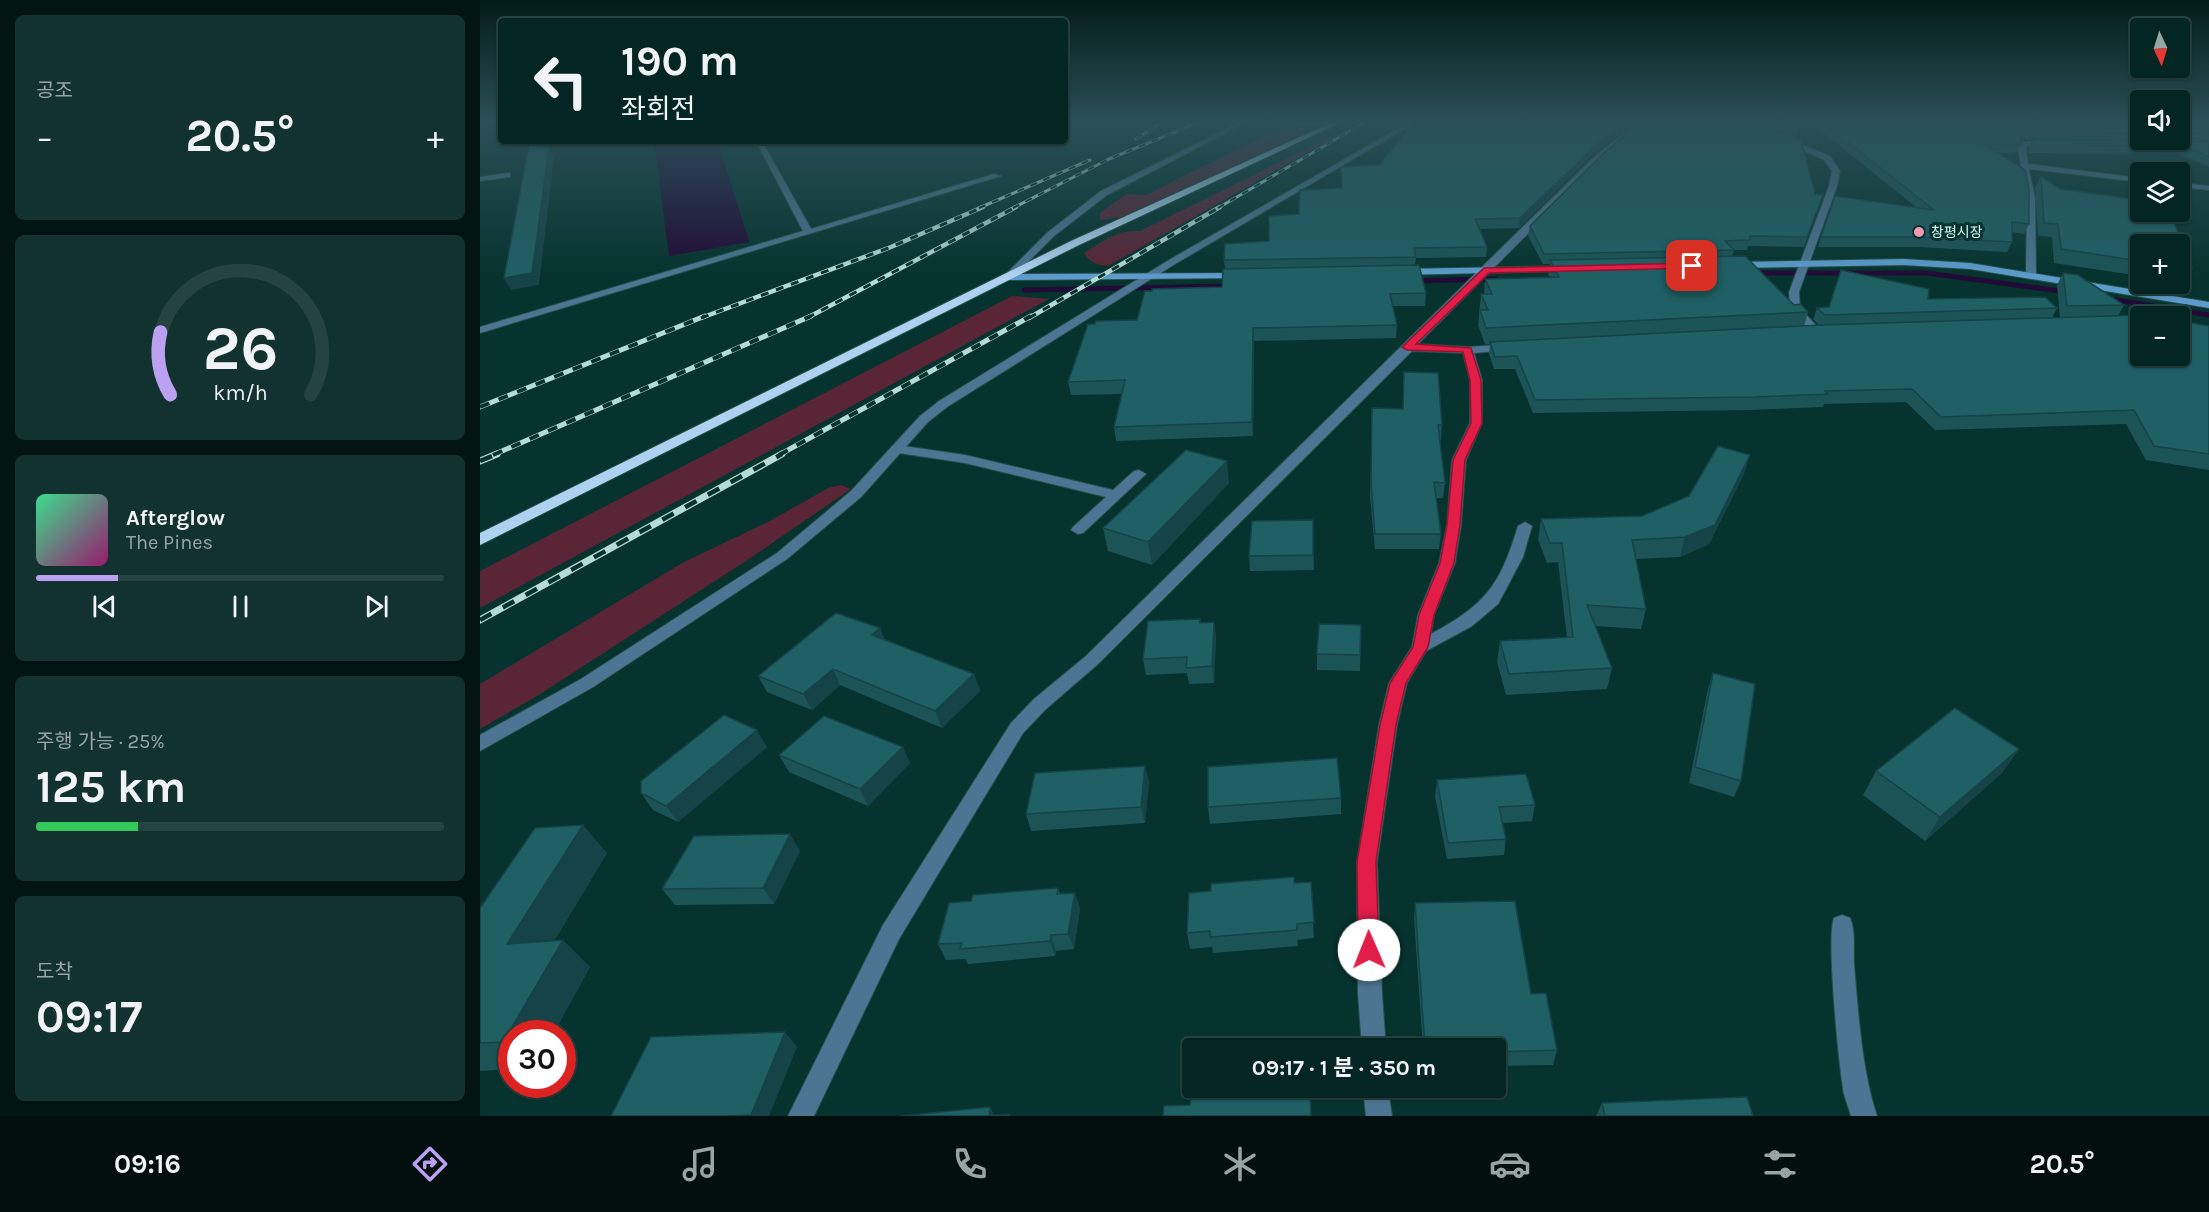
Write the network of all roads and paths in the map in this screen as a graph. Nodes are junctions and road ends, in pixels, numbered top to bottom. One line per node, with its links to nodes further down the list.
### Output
1 (776, 173): 15 (street)
2 (1144, 173): 23 (street)
3 (1227, 173): 23 (highway)
4 (1325, 173): 24 (street)
5 (1583, 173): 18 (street)
6 (1836, 173): 19 (street)
7 (2026, 173): 22 (street)
8 (2087, 173): 12 (street)
9 (507, 175): 11 (street)
10 (997, 176): 15 (street)
11 (480, 179)
12 (2130, 179)
13 (2190, 186): 14 (street)
14 (2209, 188)
15 (808, 232): 26 (street)
16 (1723, 265): 19 (street)
17 (1582, 268): 18 (street)
18 (1487, 270): 20 (street); 28 (street)
19 (1803, 270): 22 (street); 27 (street)
20 (1394, 272)
21 (1255, 275): 24 (street)
22 (2031, 275): 25 (street)
23 (1008, 277): 24 (street); 36 (highway)
24 (1150, 278): 31 (street)
25 (2209, 305)
26 (480, 330)
27 (1817, 332)
28 (1407, 347): 30 (street); 42 (street)
29 (1526, 347): 30 (street)
30 (1468, 350): 37 (street)
31 (897, 449): 33 (street); 38 (street)
32 (1139, 474): 33 (street)
33 (1115, 495): 35 (street)
34 (1525, 526): 37 (street)
35 (1078, 530)
36 (480, 540)
37 (1420, 647): 40 (street)
38 (480, 744)
39 (1842, 925): 44 (street)
40 (1374, 1038)
41 (1377, 1098): 43 (street)
42 (801, 1116)
43 (1378, 1116)
44 (1864, 1116)

